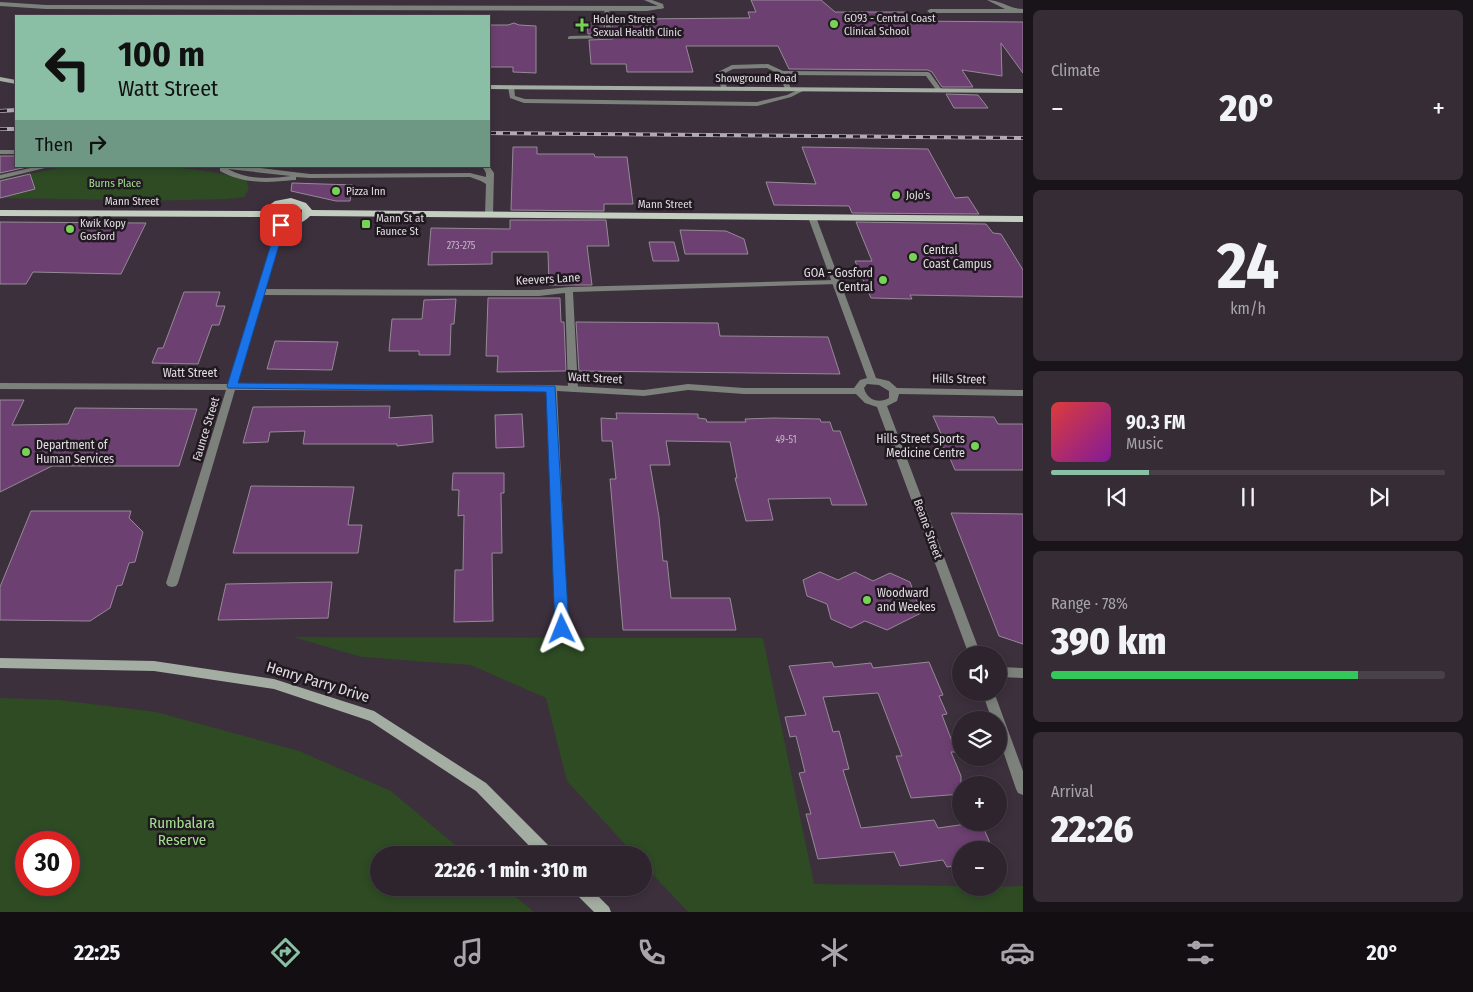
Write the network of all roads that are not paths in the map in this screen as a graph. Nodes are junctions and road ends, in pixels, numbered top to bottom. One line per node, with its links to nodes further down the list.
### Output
1 (79, 0): 8 (street)
2 (355, 0): 9 (street)
3 (420, 0): 10 (street)
4 (647, 0): 11 (street)
5 (990, 0): 13 (street)
6 (1000, 0): 14 (street)
7 (0, 4): 8 (street)
8 (46, 7): 9 (street)
9 (352, 8): 10 (street); 15 (street)
10 (418, 8): 11 (street)
11 (606, 9): 16 (street)
12 (930, 11): 13 (street)
13 (1014, 11): 14 (street)
14 (1023, 11)
15 (350, 15)
16 (570, 38)
17 (782, 73): 22 (street); 23 (street); 25 (street)
18 (0, 79): 19 (street)
19 (15, 82)
20 (490, 87): 21 (street, Showground Road)
21 (511, 87): 22 (street, Showground Road); 24 (street)
22 (724, 88): 23 (street, Showground Road)
23 (788, 89): 24 (street, Showground Road)
24 (804, 89): 25 (street, Showground Road)
25 (939, 90): 26 (street, Showground Road)
26 (1023, 91)
27 (0, 152): 28 (street)
28 (15, 152)
29 (223, 167): 33 (street)
30 (486, 167): 33 (street)
31 (36, 168): 32 (street)
32 (0, 177)
33 (489, 183): 37 (street)
34 (0, 213): 36 (main road, Mann Street)
35 (307, 213): 36 (main road); 37 (main road, Mann Street); 40 (main road, Mann Street)
36 (264, 214): 40 (main road)
37 (489, 215): 38 (main road, Mann Street)
38 (812, 217): 39 (main road, Mann Street); 41 (street)
39 (1023, 219)
40 (281, 225): 43 (street, Faunce Street)
41 (836, 282): 42 (street, Keevers Lane); 44 (street)
42 (569, 290): 43 (street, Keevers Lane); 48 (street)
43 (261, 292): 46 (street, Faunce Street)
44 (872, 380): 49 (street); 50 (street)
45 (0, 386): 46 (street, Watt Street)
46 (232, 386): 47 (street, Watt Street); 53 (street, Faunce Street)
47 (552, 388): 48 (street, Watt Street); 54 (street)
48 (573, 389): 49 (street, Watt Street)
49 (859, 391): 52 (street)
50 (894, 391): 51 (street, Hills Street); 52 (street)
51 (1023, 393)
52 (881, 404): 55 (street, Beane Street)
53 (172, 584)
54 (562, 629)
55 (971, 646)
56 (0, 663): 61 (street, Henry Parry Drive)
57 (1007, 672): 58 (street)
58 (1023, 673)
59 (1007, 745): 60 (street)
60 (1023, 789)
61 (539, 846)
62 (588, 896): 63 (street)
63 (604, 912)

